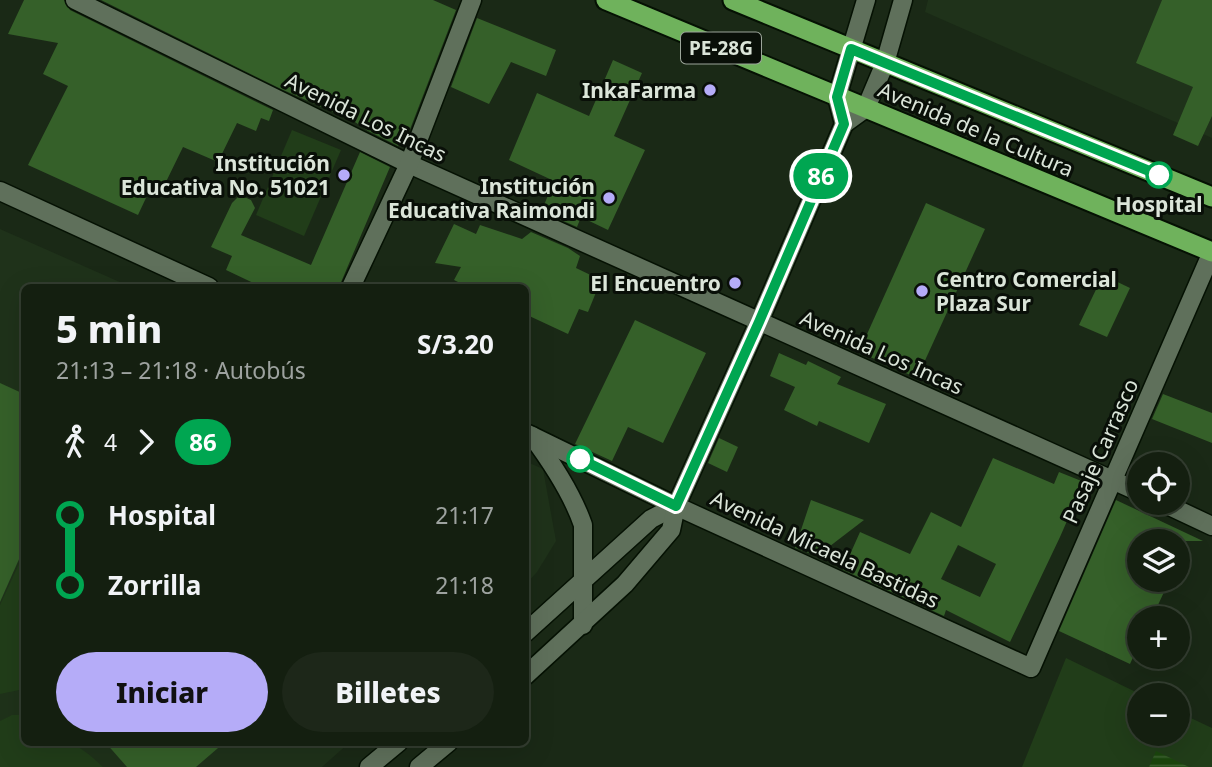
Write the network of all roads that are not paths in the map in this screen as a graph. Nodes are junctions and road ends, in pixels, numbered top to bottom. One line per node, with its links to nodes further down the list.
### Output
1 (75, 0): 12 (street, Avenida Los Incas)
2 (472, 0): 12 (street)
3 (606, 0): 9 (highway, Avenida de la Cultura / PE-28G)
4 (733, 0): 7 (highway, Avenida de la Cultura / PE-28G)
5 (866, 0): 7 (street)
6 (903, 0): 8 (street)
7 (851, 49): 8 (highway, Avenida de la Cultura / PE-28G); 9 (street)
8 (885, 63): 10 (street); 14 (highway, Avenida de la Cultura)
9 (837, 97): 10 (highway, Avenida de la Cultura); 11 (street)
10 (866, 108): 11 (street); 15 (highway, Avenida de la Cultura)
11 (844, 124): 18 (street)
12 (408, 164): 17 (street); 18 (street, Avenida Los Incas)
13 (0, 191): 16 (street)
14 (1212, 197)
15 (1212, 252): 21 (street, Pasaje Carrasco)
16 (202, 284)
17 (352, 284)
18 (759, 322): 21 (street, Avenida Los Incas); 23 (street)
19 (529, 434): 23 (street, Avenida Micaela Bastidas)
20 (529, 435): 26 (street)
21 (1112, 480): 22 (street, Avenida Los Incas); 29 (street, Pasaje Carrasco)
22 (1127, 487)
23 (676, 506): 26 (street); 27 (street); 29 (street, Avenida Micaela Bastidas)
24 (1189, 515): 25 (street)
25 (1212, 526)
26 (584, 582): 27 (street); 28 (street)
27 (583, 625): 30 (street)
28 (529, 630)
29 (1031, 668)
30 (529, 672)
31 (393, 746): 33 (street)
32 (444, 746): 34 (street)
33 (369, 767)
34 (419, 767)

